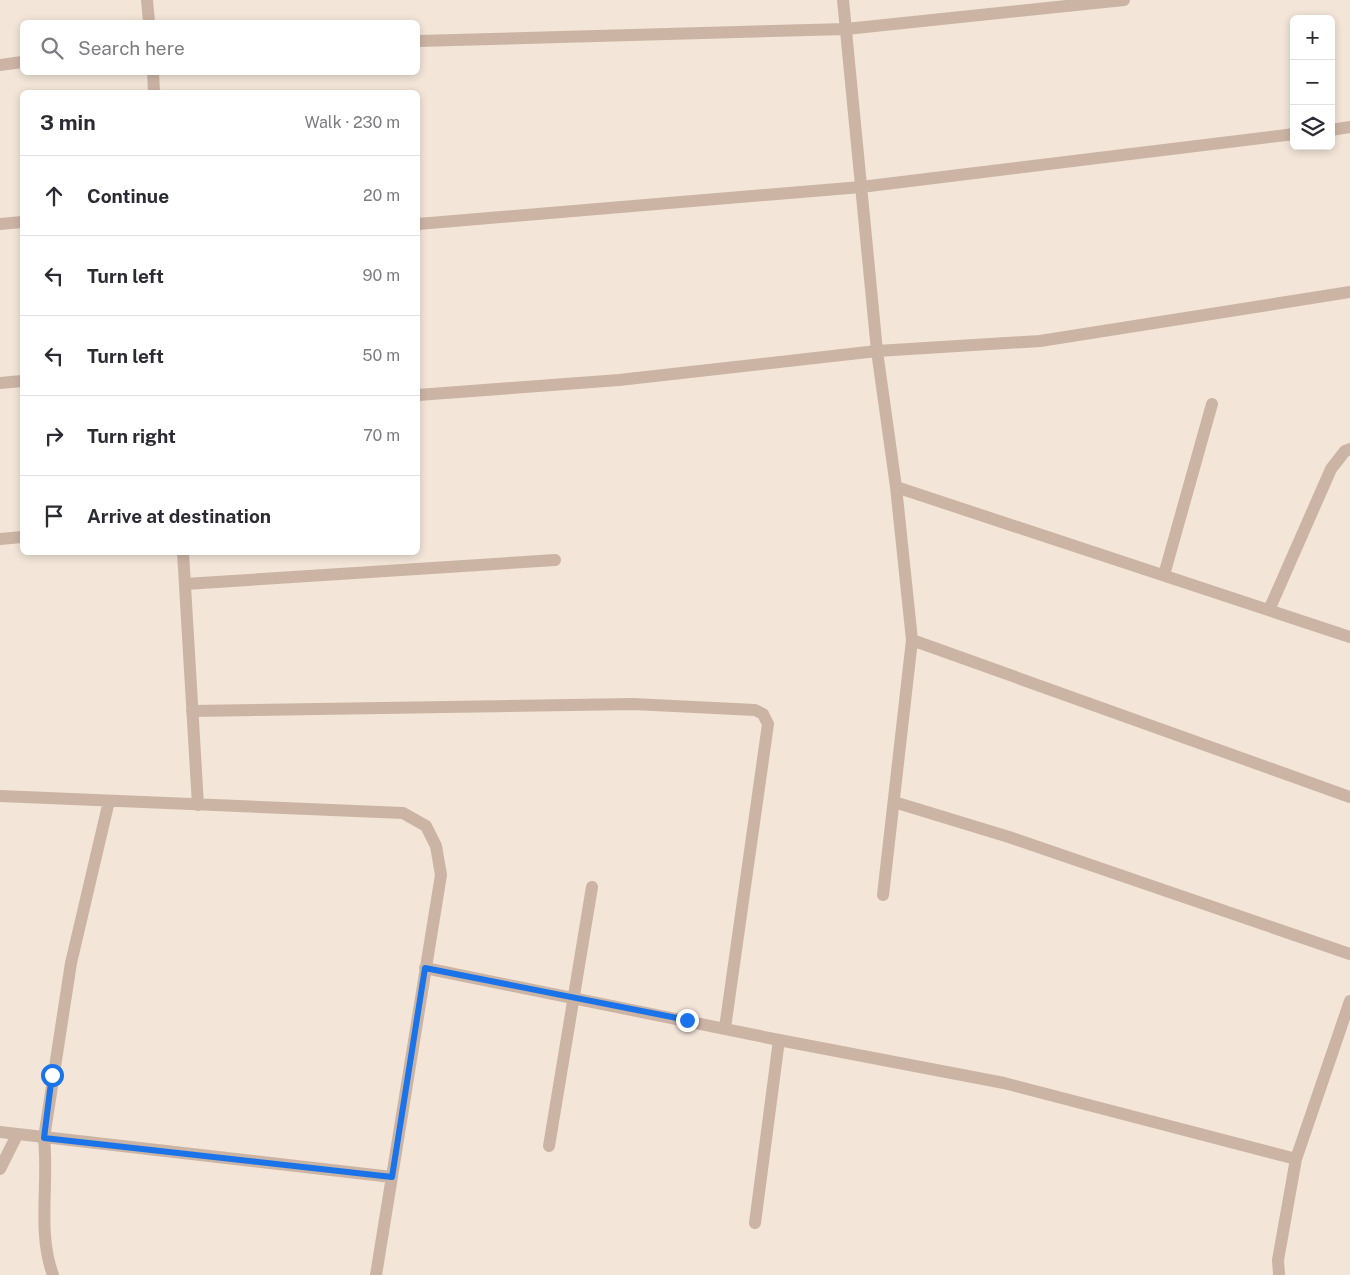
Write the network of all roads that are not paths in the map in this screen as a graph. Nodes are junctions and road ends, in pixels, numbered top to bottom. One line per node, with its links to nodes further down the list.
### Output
1 (147, 0): 4 (street)
2 (843, 0): 5 (street)
3 (1124, 0): 5 (street)
4 (149, 20)
5 (846, 29): 6 (street); 14 (street)
6 (420, 40)
7 (20, 62): 8 (street)
8 (0, 65)
9 (153, 75): 10 (street)
10 (154, 90)
11 (1350, 127): 12 (street)
12 (1335, 129)
13 (1290, 134): 14 (street)
14 (861, 187): 17 (street); 19 (street)
15 (20, 222): 16 (street)
16 (0, 224)
17 (420, 224)
18 (1350, 292): 19 (street)
19 (877, 351): 22 (street); 25 (street)
20 (20, 380): 21 (street)
21 (0, 383)
22 (420, 395)
23 (1212, 404): 30 (street)
24 (1350, 449): 32 (street)
25 (896, 487): 30 (street); 34 (street)
26 (20, 537): 27 (street)
27 (0, 539)
28 (183, 555): 31 (street)
29 (555, 560): 31 (street)
30 (1164, 575): 32 (street)
31 (185, 584): 35 (street)
32 (1269, 610): 33 (street)
33 (1350, 637)
34 (912, 640): 37 (street); 39 (street)
35 (192, 711): 40 (street); 47 (street)
36 (0, 796): 38 (street)
37 (1350, 797)
38 (109, 801): 40 (street); 51 (street)
39 (894, 802): 42 (street); 43 (street)
40 (198, 805): 44 (street)
41 (592, 887): 45 (street)
42 (884, 895)
43 (1350, 954)
44 (425, 968): 45 (street); 55 (street)
45 (573, 998): 47 (street); 52 (street)
46 (1350, 1001): 53 (street)
47 (726, 1028): 48 (street)
48 (779, 1040): 53 (street); 56 (street)
49 (0, 1132): 50 (street)
50 (17, 1135): 51 (street); 54 (street)
51 (44, 1138): 55 (street); 57 (street)
52 (549, 1146)
53 (1296, 1159): 59 (street)
54 (0, 1169)
55 (392, 1177): 58 (street)
56 (755, 1222)
57 (53, 1275)
58 (376, 1275)
59 (1279, 1275)

